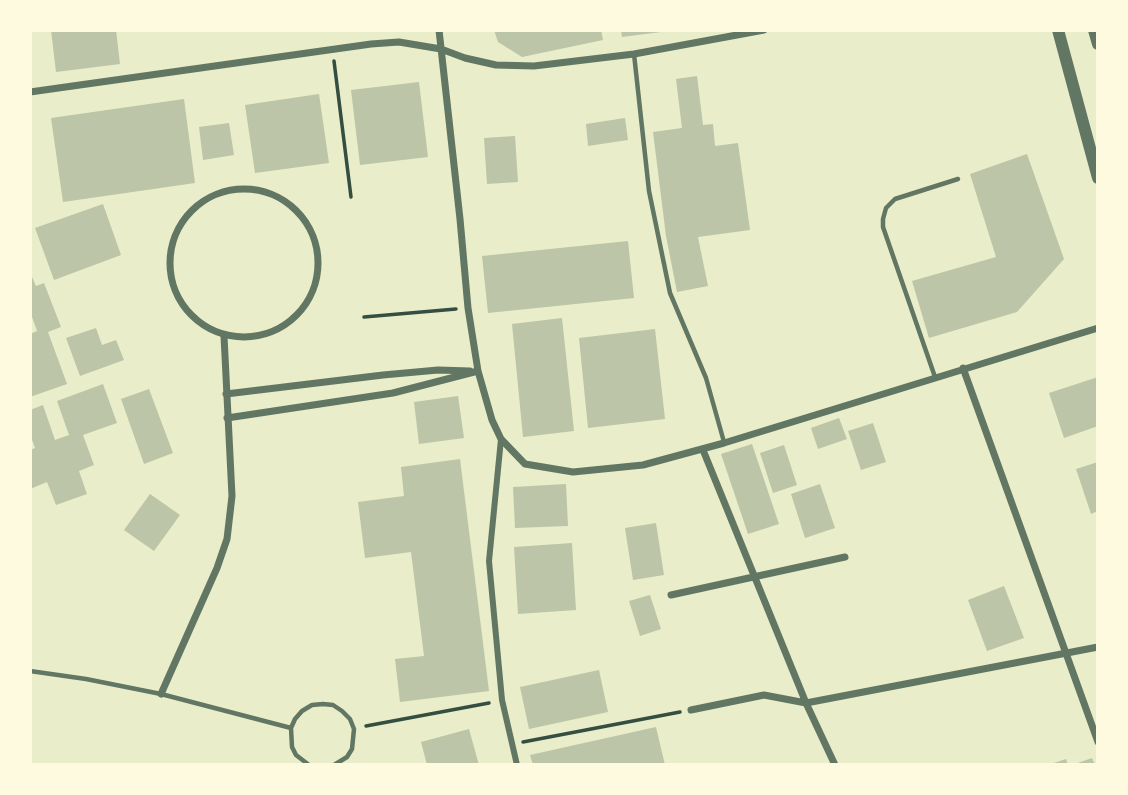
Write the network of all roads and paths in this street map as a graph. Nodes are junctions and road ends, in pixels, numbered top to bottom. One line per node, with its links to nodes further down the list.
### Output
1 (439, 30): 7 (street)
2 (764, 30): 8 (street)
3 (1058, 30): 10 (street)
4 (1094, 30): 5 (street)
5 (1098, 44)
6 (332, 48): 7 (street); 9 (street); 12 (path)
7 (441, 49): 8 (street); 13 (street)
8 (634, 54): 23 (lane)
9 (30, 92)
10 (1098, 178)
11 (958, 179): 19 (lane)
12 (351, 197)
13 (468, 308): 14 (path); 18 (street)
14 (363, 317)
15 (1098, 328): 17 (street)
16 (224, 336): 16 (street); 20 (street)
17 (963, 368): 19 (street); 29 (street)
18 (478, 371): 20 (street); 21 (street); 22 (street)
19 (935, 377): 23 (street)
20 (226, 394): 21 (street)
21 (227, 418): 31 (street)
22 (501, 439): 24 (street); 32 (street)
23 (724, 443): 24 (street)
24 (703, 450): 26 (street)
25 (845, 557): 26 (street)
26 (755, 578): 27 (street); 33 (street)
27 (671, 595)
28 (1098, 647): 29 (street)
29 (1066, 654): 33 (street); 37 (street)
30 (30, 671): 31 (lane)
31 (161, 694): 35 (lane)
32 (502, 700): 36 (path); 38 (street)
33 (806, 703): 34 (street); 42 (street)
34 (691, 710): 38 (path)
35 (291, 729): 36 (lane); 39 (lane)
36 (354, 729): 40 (lane)
37 (1098, 741)
38 (510, 744): 41 (street)
39 (309, 765)
40 (334, 765)
41 (517, 765)
42 (835, 765)

